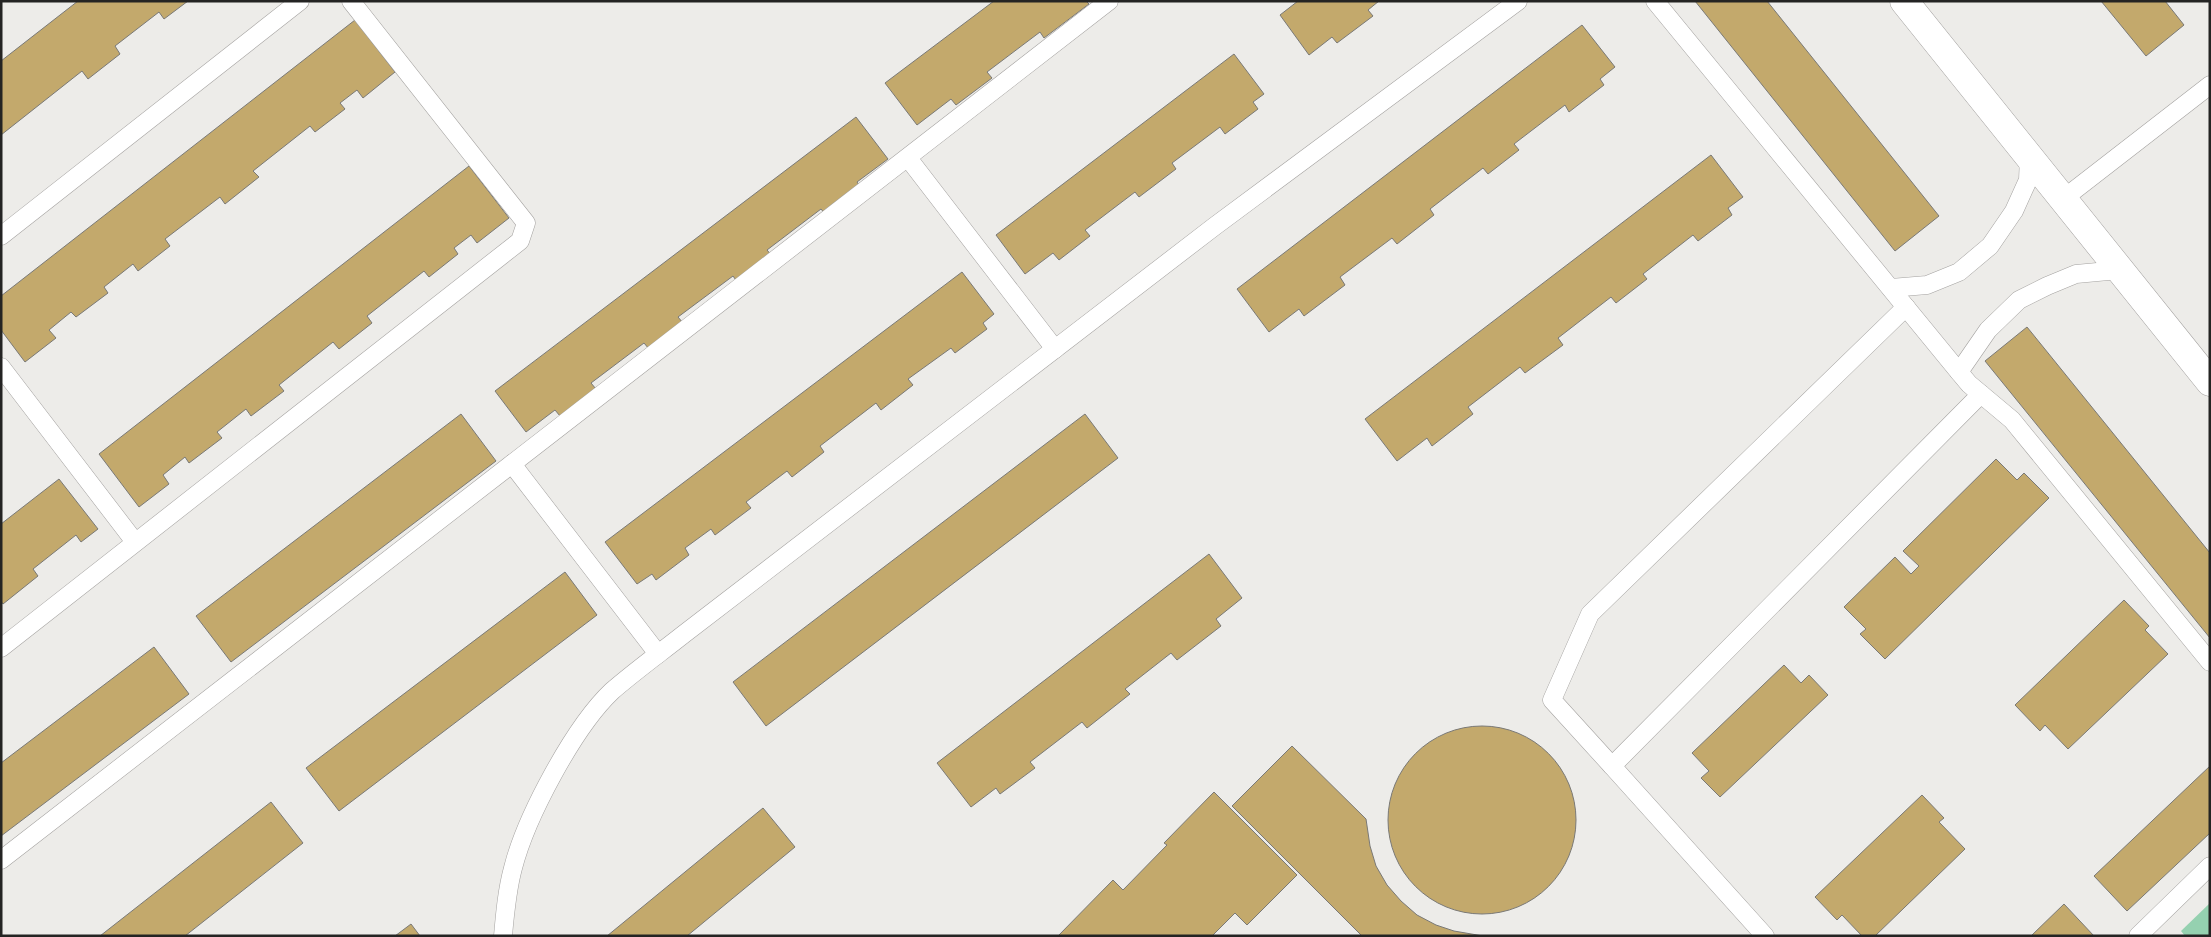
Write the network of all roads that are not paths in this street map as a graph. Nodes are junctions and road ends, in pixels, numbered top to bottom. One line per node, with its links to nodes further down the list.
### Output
1 (300, 1): 11 (lane)
2 (351, 1): 21 (lane)
3 (1109, 1): 9 (lane)
4 (1518, 1): 15 (lane)
5 (1655, 1): 13 (lane)
6 (1904, 1): 8 (street)
7 (2210, 85): 10 (lane)
8 (2030, 157): 10 (street); 13 (lane)
9 (908, 158): 15 (lane); 20 (lane)
10 (2062, 199): 12 (street)
11 (1, 236)
12 (2120, 270): 17 (lane); 18 (street)
13 (1891, 288): 14 (lane)
14 (1906, 307): 17 (lane); 25 (lane)
15 (1055, 349): 23 (lane)
16 (1, 367): 21 (lane)
17 (1959, 372): 19 (lane)
18 (2210, 382)
19 (1981, 394): 24 (lane); 25 (lane)
20 (512, 464): 23 (lane); 26 (lane)
21 (135, 542): 22 (lane)
22 (1, 648)
23 (658, 654): 28 (lane)
24 (2210, 662)
25 (1612, 766): 29 (lane)
26 (1, 860)
27 (2210, 866): 30 (lane)
28 (503, 936)
29 (1765, 936)
30 (2138, 936)

